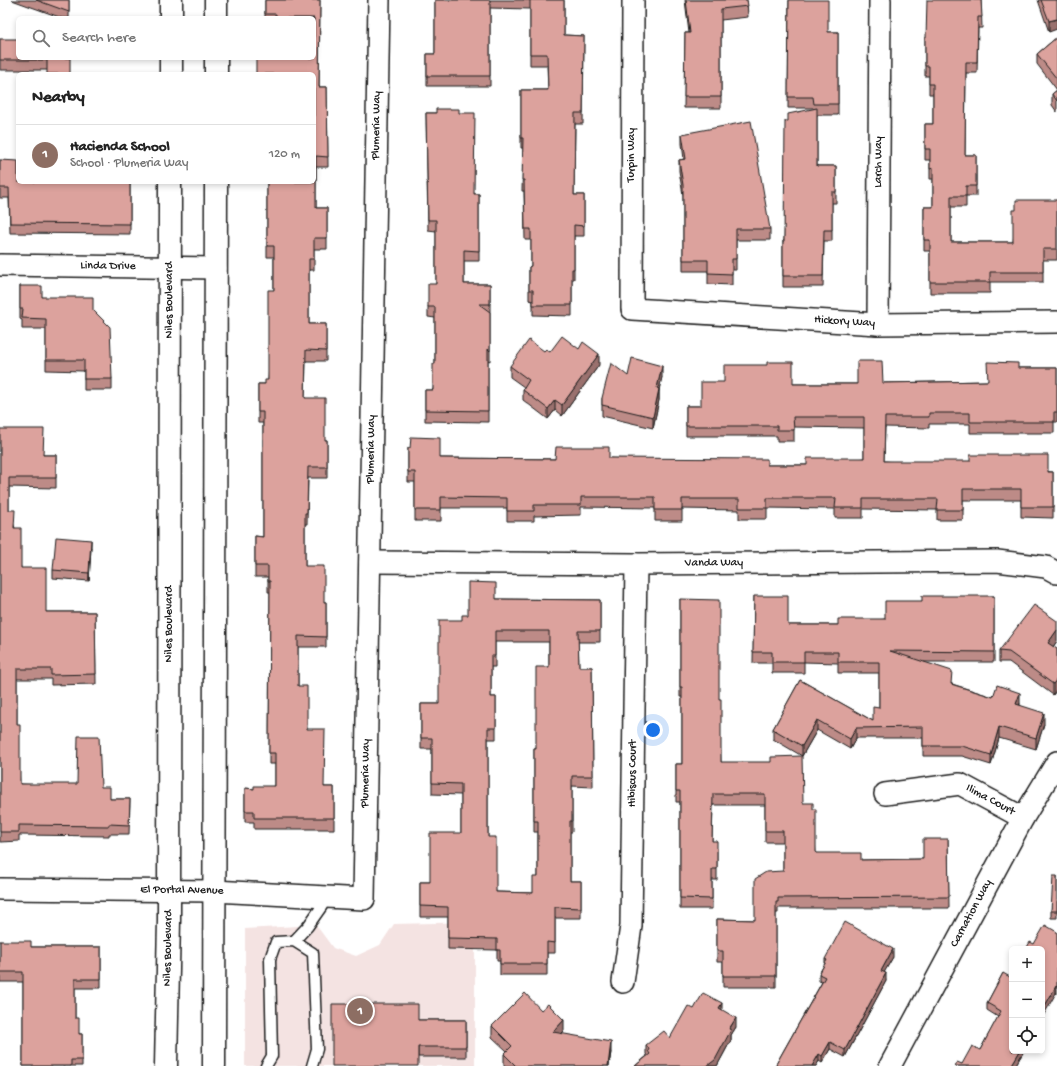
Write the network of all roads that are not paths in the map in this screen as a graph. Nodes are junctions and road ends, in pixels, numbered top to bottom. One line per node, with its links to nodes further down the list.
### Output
1 (171, 0): 6 (main road)
2 (216, 0): 7 (main road)
3 (378, 0): 20 (street, Plumeria Way)
4 (633, 0): 17 (street, Turpin Way)
5 (880, 0): 19 (street, Larch Way)
6 (171, 16)
7 (216, 16)
8 (171, 60): 10 (main road)
9 (216, 60): 11 (main road)
10 (171, 72)
11 (216, 72)
12 (170, 184): 15 (main road, Niles Boulevard)
13 (216, 184): 16 (main road)
14 (0, 265): 15 (street, Linda Drive)
15 (170, 267): 16 (street, Linda Drive); 27 (main road, Niles Boulevard)
16 (216, 268): 28 (main road)
17 (632, 309): 19 (street, Hickory Way)
18 (1057, 322): 19 (street, Hickory Way)
19 (878, 324)
20 (370, 562): 21 (street, Vanda Way); 30 (street, Plumeria Way)
21 (636, 564): 22 (street, Vanda Way); 32 (street, Hibiscus Court)
22 (1057, 573)
23 (1057, 762): 25 (street, Carnation Way)
24 (885, 794): 25 (street, Ilima Court)
25 (1023, 818): 37 (street, Carnation Way)
26 (0, 889): 27 (street, El Portal Avenue)
27 (168, 891): 28 (street, El Portal Avenue); 33 (main road, Niles Boulevard)
28 (214, 891): 29 (street, El Portal Avenue); 34 (main road)
29 (322, 897): 30 (street, El Portal Avenue); 31 (lane)
30 (364, 900)
31 (294, 941): 35 (lane); 36 (lane)
32 (623, 982)
33 (166, 1066)
34 (214, 1066)
35 (266, 1066)
36 (312, 1066)
37 (890, 1066)

